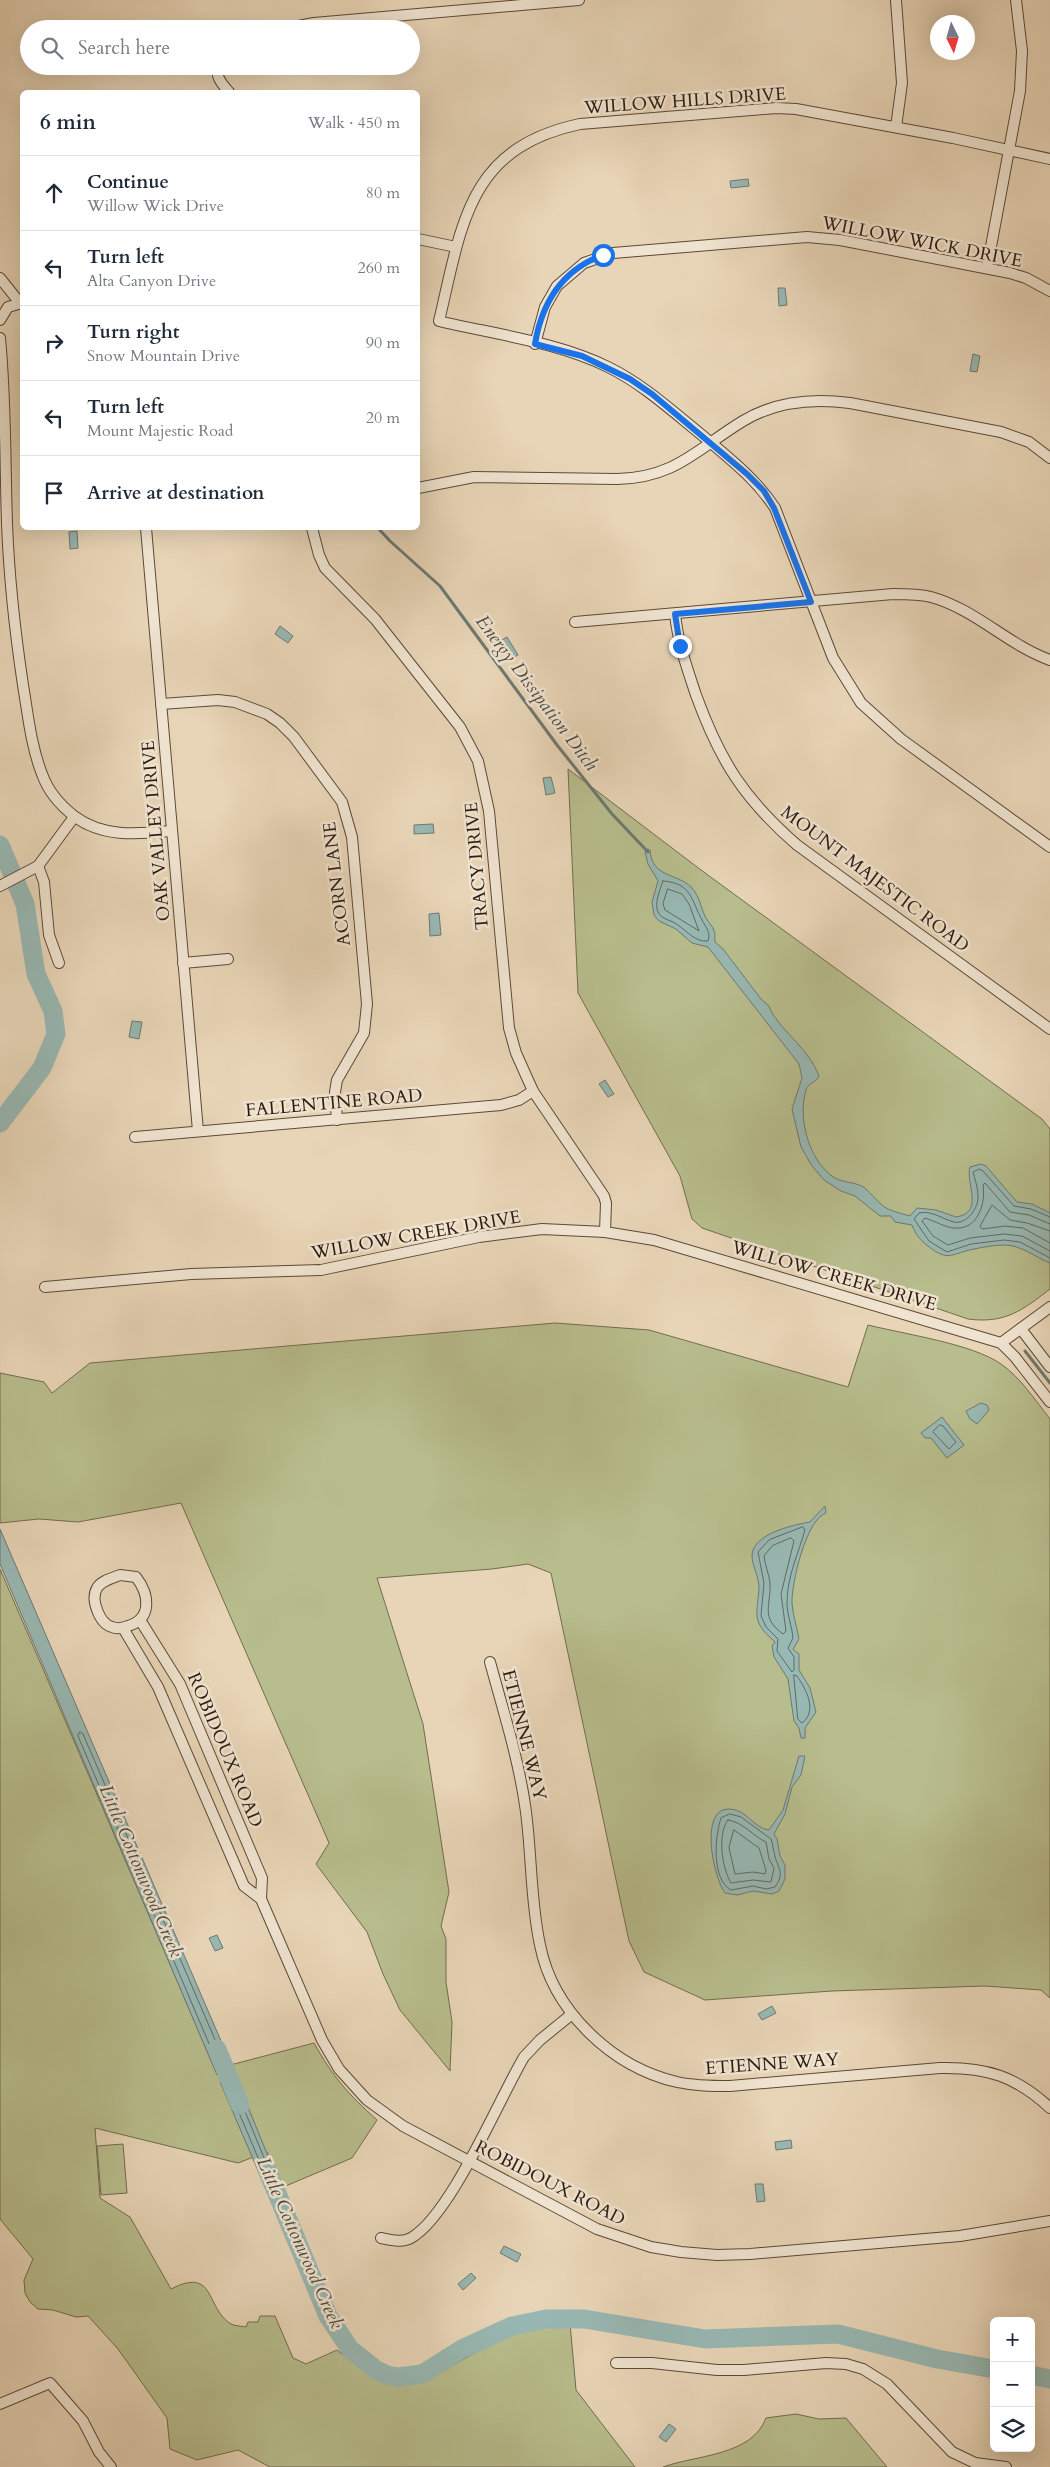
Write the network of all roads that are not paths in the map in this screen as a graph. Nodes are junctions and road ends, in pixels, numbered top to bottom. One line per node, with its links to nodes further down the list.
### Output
1 (579, 0): 4 (street)
2 (896, 0): 7 (street)
3 (1016, 0): 8 (street)
4 (349, 20)
5 (218, 75): 6 (street)
6 (227, 90)
7 (896, 127): 8 (street, WILLOW HILLS DRIVE); 11 (street, WILLOW HILLS DRIVE)
8 (1010, 149): 9 (street, WILLOW HILLS DRIVE); 12 (street)
9 (1050, 159)
10 (420, 239): 11 (street)
11 (456, 247): 19 (street, WILLOW HILLS DRIVE)
12 (987, 268): 14 (street, WILLOW WICK DRIVE); 19 (street, WILLOW WICK DRIVE)
13 (0, 278): 15 (street)
14 (1050, 291)
15 (20, 302)
16 (20, 303): 17 (street)
17 (0, 320)
18 (0, 338): 30 (street)
19 (535, 344): 20 (street)
20 (711, 442): 21 (street); 22 (street); 25 (street)
21 (1050, 458)
22 (420, 488)
23 (146, 530): 29 (street, OAK VALLEY DRIVE)
24 (313, 530): 39 (street, TRACY DRIVE)
25 (811, 602): 26 (street); 28 (street); 32 (street)
26 (675, 614): 27 (street); 38 (street, MOUNT MAJESTIC ROAD)
27 (575, 622)
28 (1050, 660)
29 (161, 704): 31 (street, OAK VALLEY DRIVE); 40 (street, ACORN LANE)
30 (74, 817): 31 (street); 33 (street)
31 (172, 830): 36 (street, OAK VALLEY DRIVE)
32 (1050, 847)
33 (34, 868): 34 (street); 37 (street)
34 (1, 885)
35 (228, 959): 36 (street)
36 (183, 963): 41 (street, OAK VALLEY DRIVE)
37 (59, 964)
38 (1050, 1029)
39 (533, 1091): 40 (street, FALLENTINE ROAD); 43 (street, TRACY DRIVE)
40 (337, 1120): 41 (street, FALLENTINE ROAD)
41 (198, 1131): 42 (street, FALLENTINE ROAD)
42 (135, 1137)
43 (605, 1232): 44 (street, WILLOW CREEK DRIVE); 47 (street, WILLOW CREEK DRIVE)
44 (45, 1287)
45 (1050, 1307): 46 (street)
46 (1021, 1329): 47 (street); 48 (street)
47 (1001, 1343): 49 (street, WILLOW CREEK DRIVE)
48 (1050, 1367)
49 (1050, 1402)
50 (140, 1620): 51 (street); 51 (street); 53 (street, ROBIDOUX ROAD)
51 (123, 1628): 53 (street, ROBIDOUX ROAD)
52 (490, 1662): 54 (street, ETIENNE WAY)
53 (260, 1899): 56 (street, ROBIDOUX ROAD)
54 (572, 2014): 55 (street, ETIENNE WAY); 56 (street)
55 (1050, 2108)
56 (468, 2161): 57 (street, ROBIDOUX ROAD); 58 (street)
57 (1050, 2221)
58 (381, 2238)
59 (616, 2363): 62 (street)
60 (0, 2404): 61 (street)
61 (111, 2467)
62 (1006, 2467)

